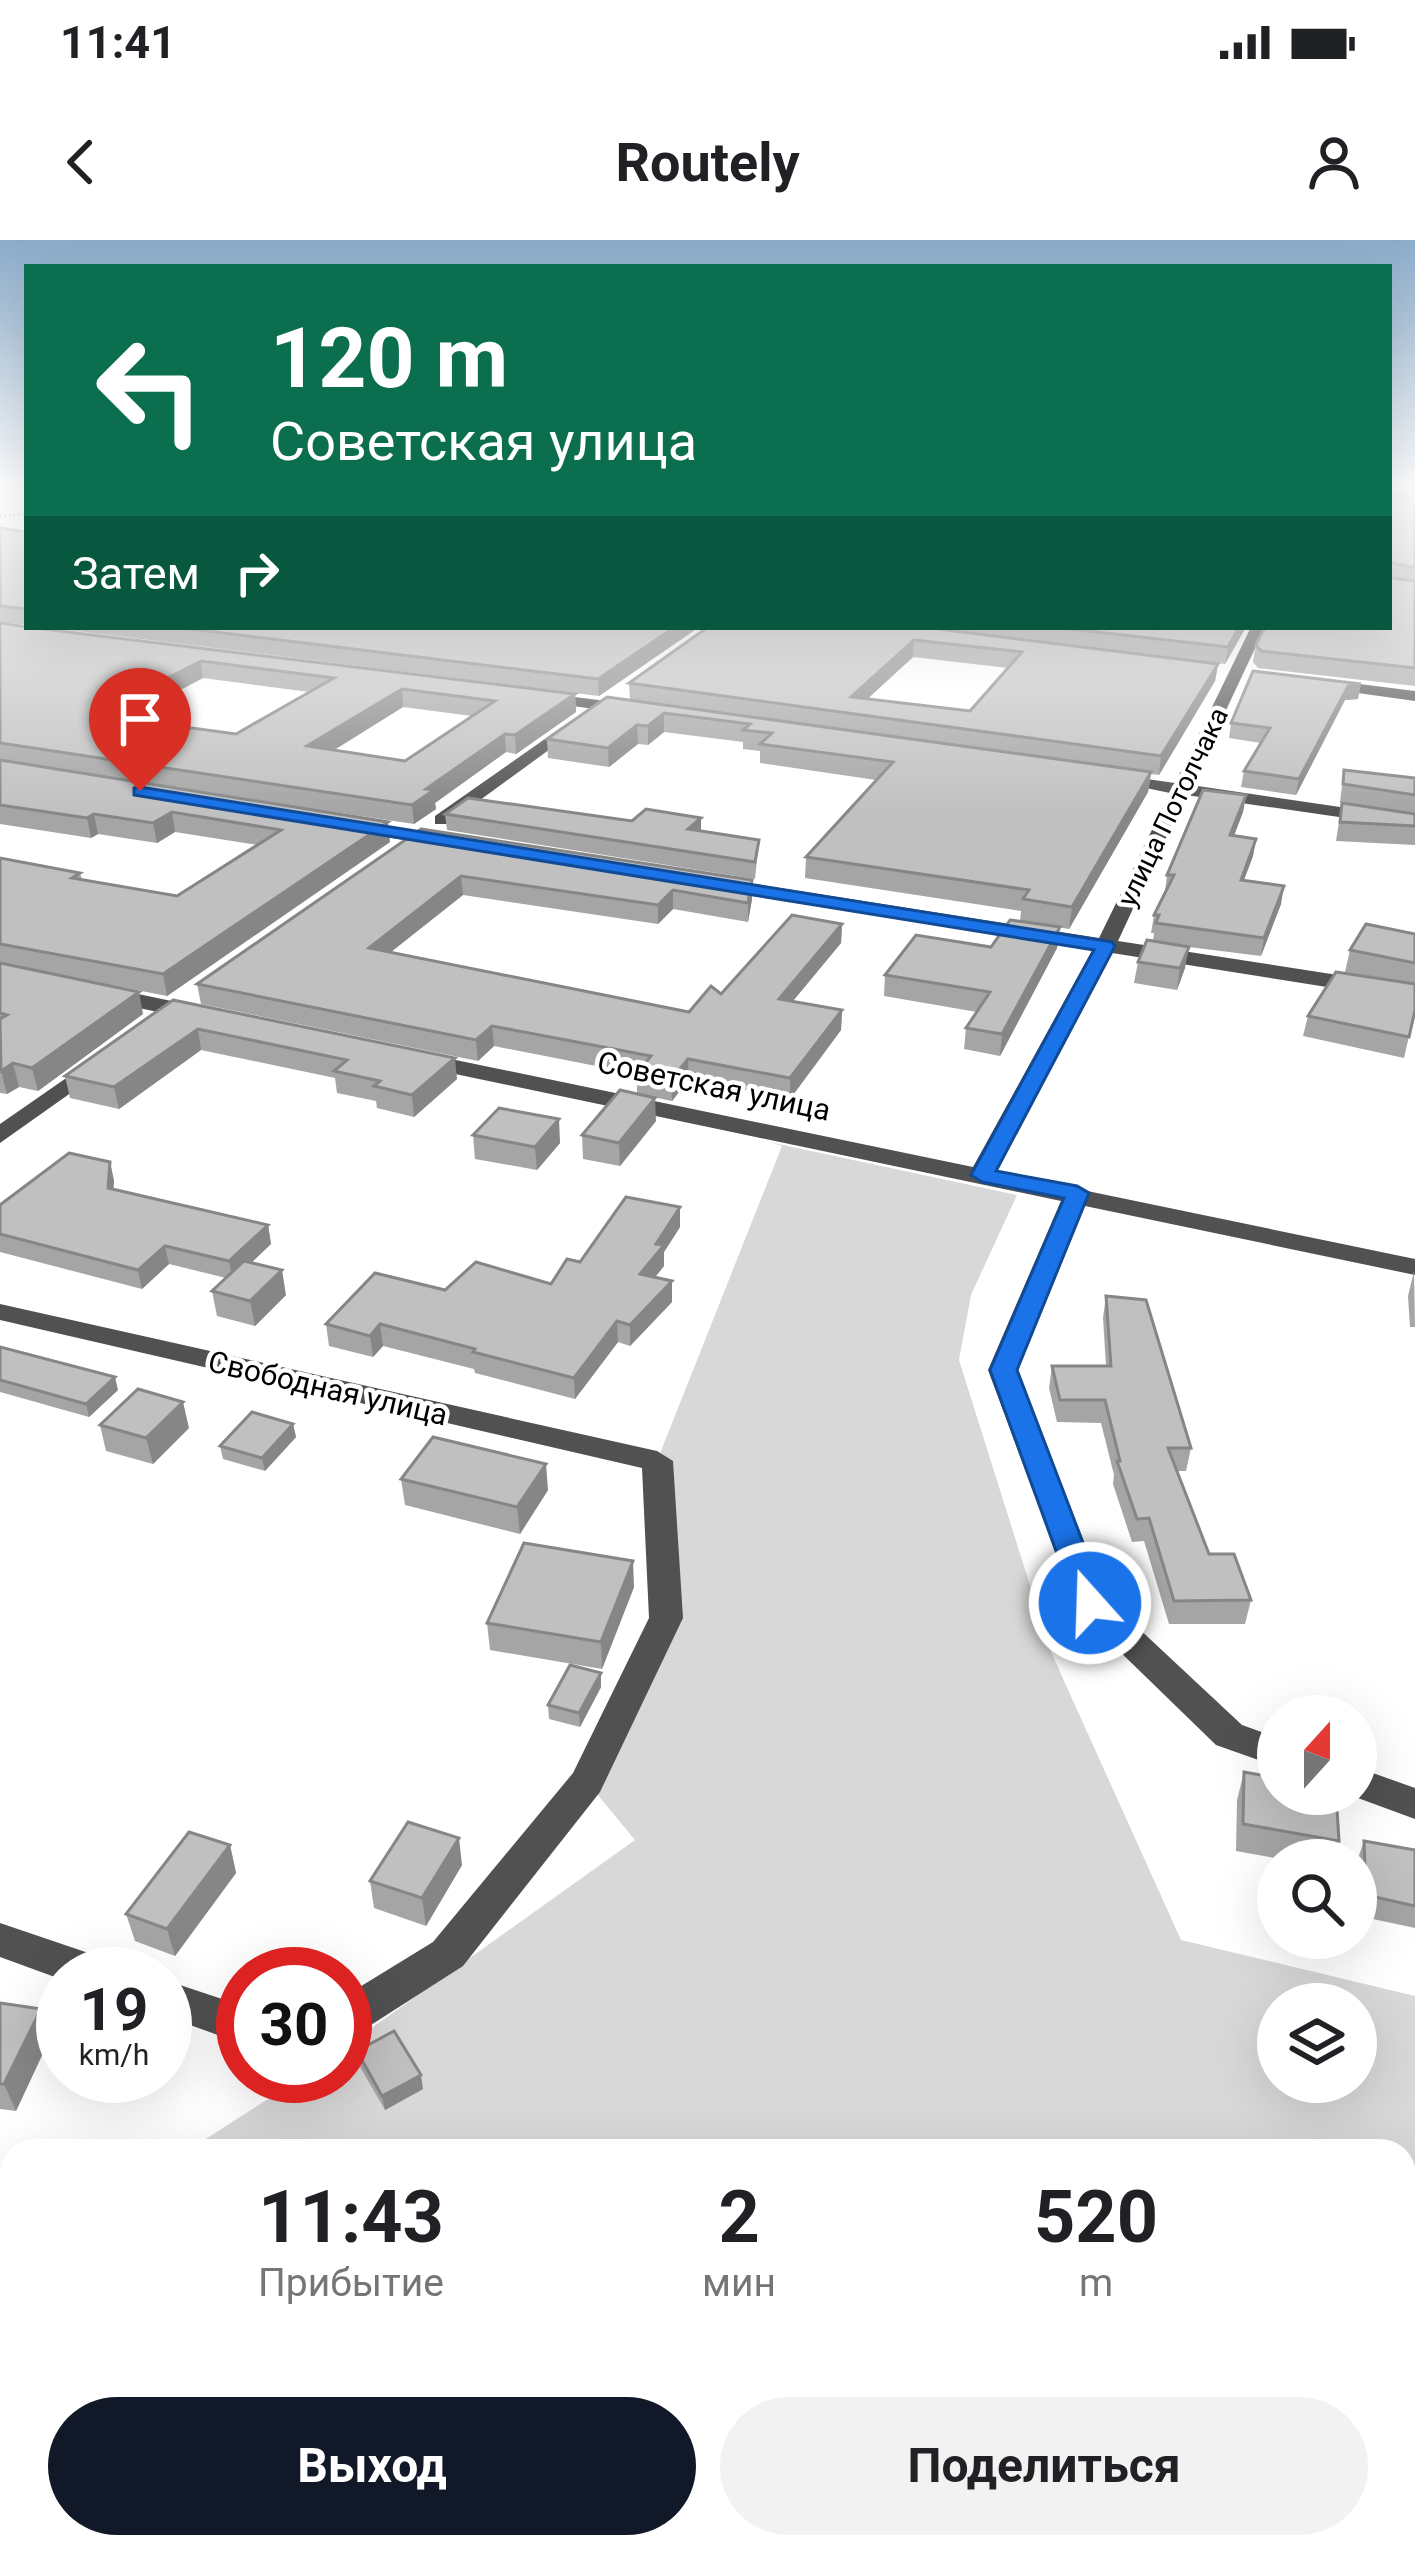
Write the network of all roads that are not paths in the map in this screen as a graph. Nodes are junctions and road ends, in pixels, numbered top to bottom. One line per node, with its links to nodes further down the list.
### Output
1 (1257, 630): 3 (street, улица Потолчака)
2 (1213, 671): 3 (street)
3 (1248, 675): 11 (street, улица Потолчака)
4 (1304, 682): 7 (street)
5 (622, 692): 8 (street)
6 (512, 694): 8 (street)
7 (1415, 696)
8 (603, 706): 9 (street); 14 (street)
9 (650, 712)
10 (1091, 776): 11 (street)
11 (1183, 790): 13 (street); 18 (street, улица Потолчака)
12 (325, 822): 14 (street)
13 (1415, 823)
14 (418, 837): 15 (street); 16 (street)
15 (464, 844)
16 (399, 850)
17 (693, 880): 18 (street)
18 (1106, 946): 20 (street); 25 (street, улица Потолчака)
19 (65, 986): 21 (street)
20 (1415, 994)
21 (219, 1018)
22 (115, 1051): 24 (street)
23 (381, 1051): 25 (street, Советская улица)
24 (0, 1136)
25 (982, 1175): 26 (street, Советская улица)
26 (1077, 1193): 27 (street, Советская улица); 29 (street)
27 (1415, 1267)
28 (0, 1312): 34 (street, Свободная улица)
29 (1257, 1746)
30 (1377, 1790): 31 (street)
31 (1415, 1804)
32 (0, 1940): 33 (street)
33 (36, 1953)
34 (372, 2002)

